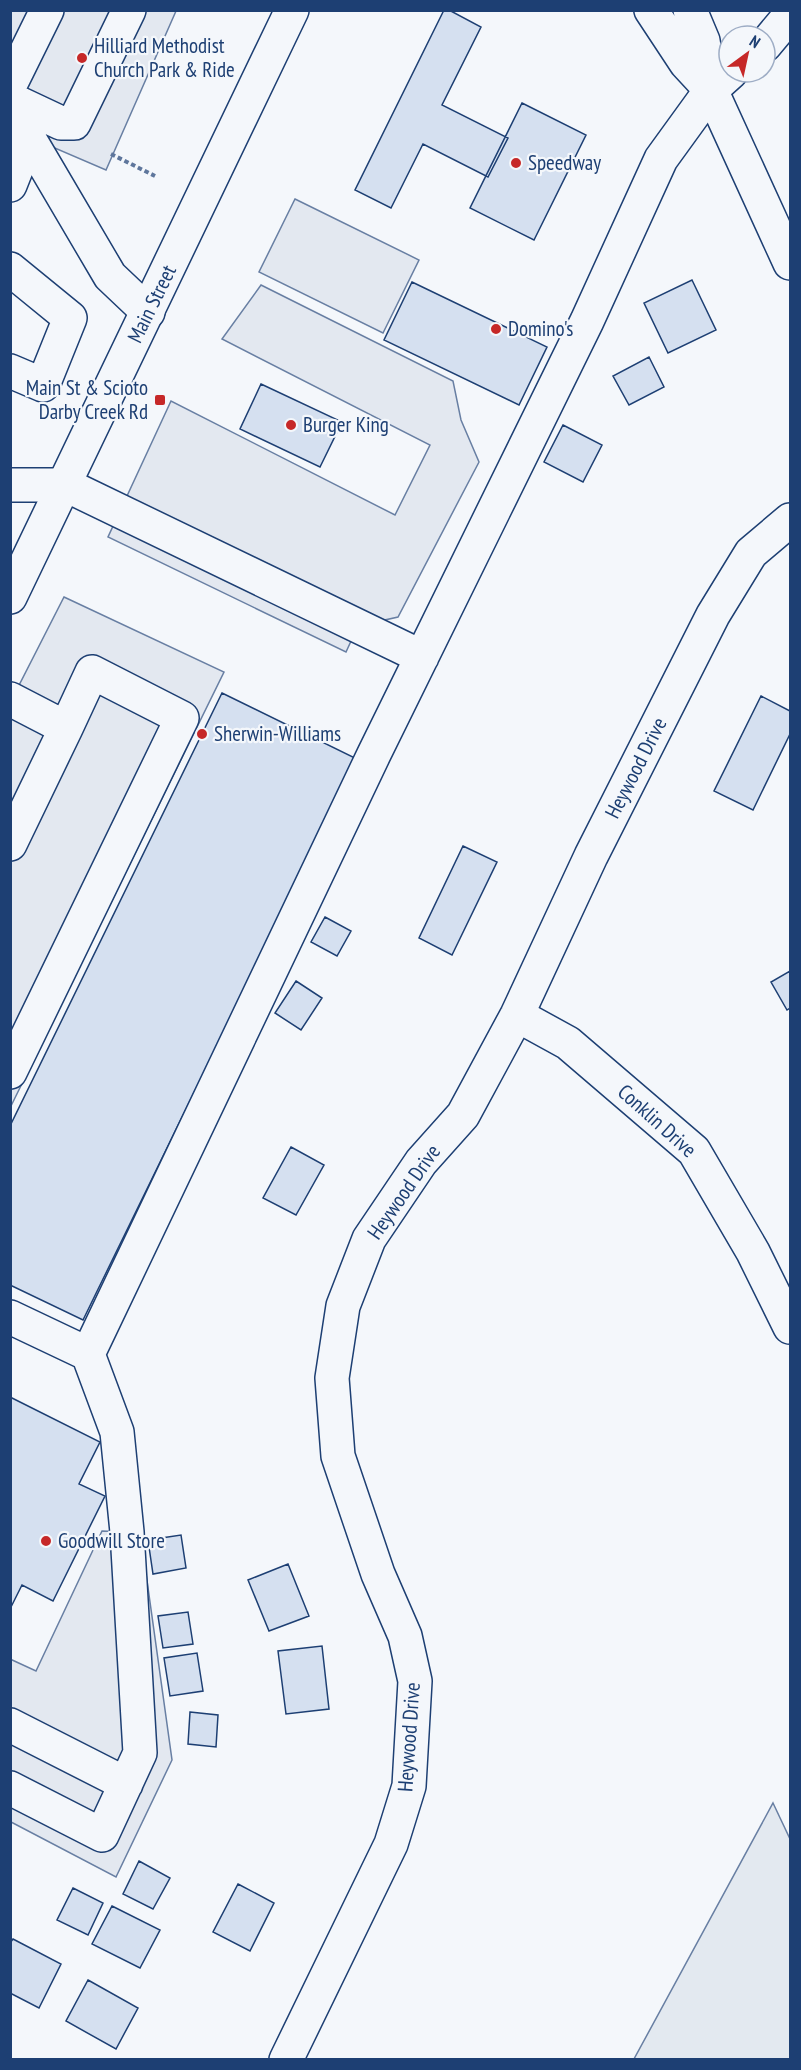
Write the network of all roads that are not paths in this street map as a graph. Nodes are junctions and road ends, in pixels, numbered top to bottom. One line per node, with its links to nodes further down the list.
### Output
1 (47, 10): 12 (street)
2 (129, 10): 13 (street)
3 (292, 10): 19 (street, Main Street)
4 (651, 10): 9 (street)
5 (690, 10): 8 (street)
6 (790, 15): 7 (street)
7 (777, 31)
8 (717, 72)
9 (717, 79)
10 (719, 84): 25 (street)
11 (722, 84): 17 (street)
12 (10, 85)
13 (10, 99)
14 (10, 106): 15 (street)
15 (29, 137): 16 (street); 19 (street)
16 (10, 185)
17 (790, 263)
18 (10, 269): 20 (street)
19 (148, 312): 22 (street, Main Street)
20 (10, 371)
21 (10, 485): 22 (street)
22 (66, 485): 24 (street, Main Street); 25 (street)
23 (790, 520): 29 (street, Heywood Drive)
24 (10, 597)
25 (422, 657): 33 (street)
26 (10, 699): 27 (street)
27 (66, 728): 28 (street); 30 (street)
28 (10, 844)
29 (517, 1015): 32 (street, Conklin Drive); 37 (street, Heywood Drive)
30 (10, 1072)
31 (10, 1317): 33 (street)
32 (790, 1327)
33 (88, 1354): 35 (street)
34 (10, 1725): 35 (street)
35 (126, 1784): 36 (street)
36 (10, 1788)
37 (286, 2060)

